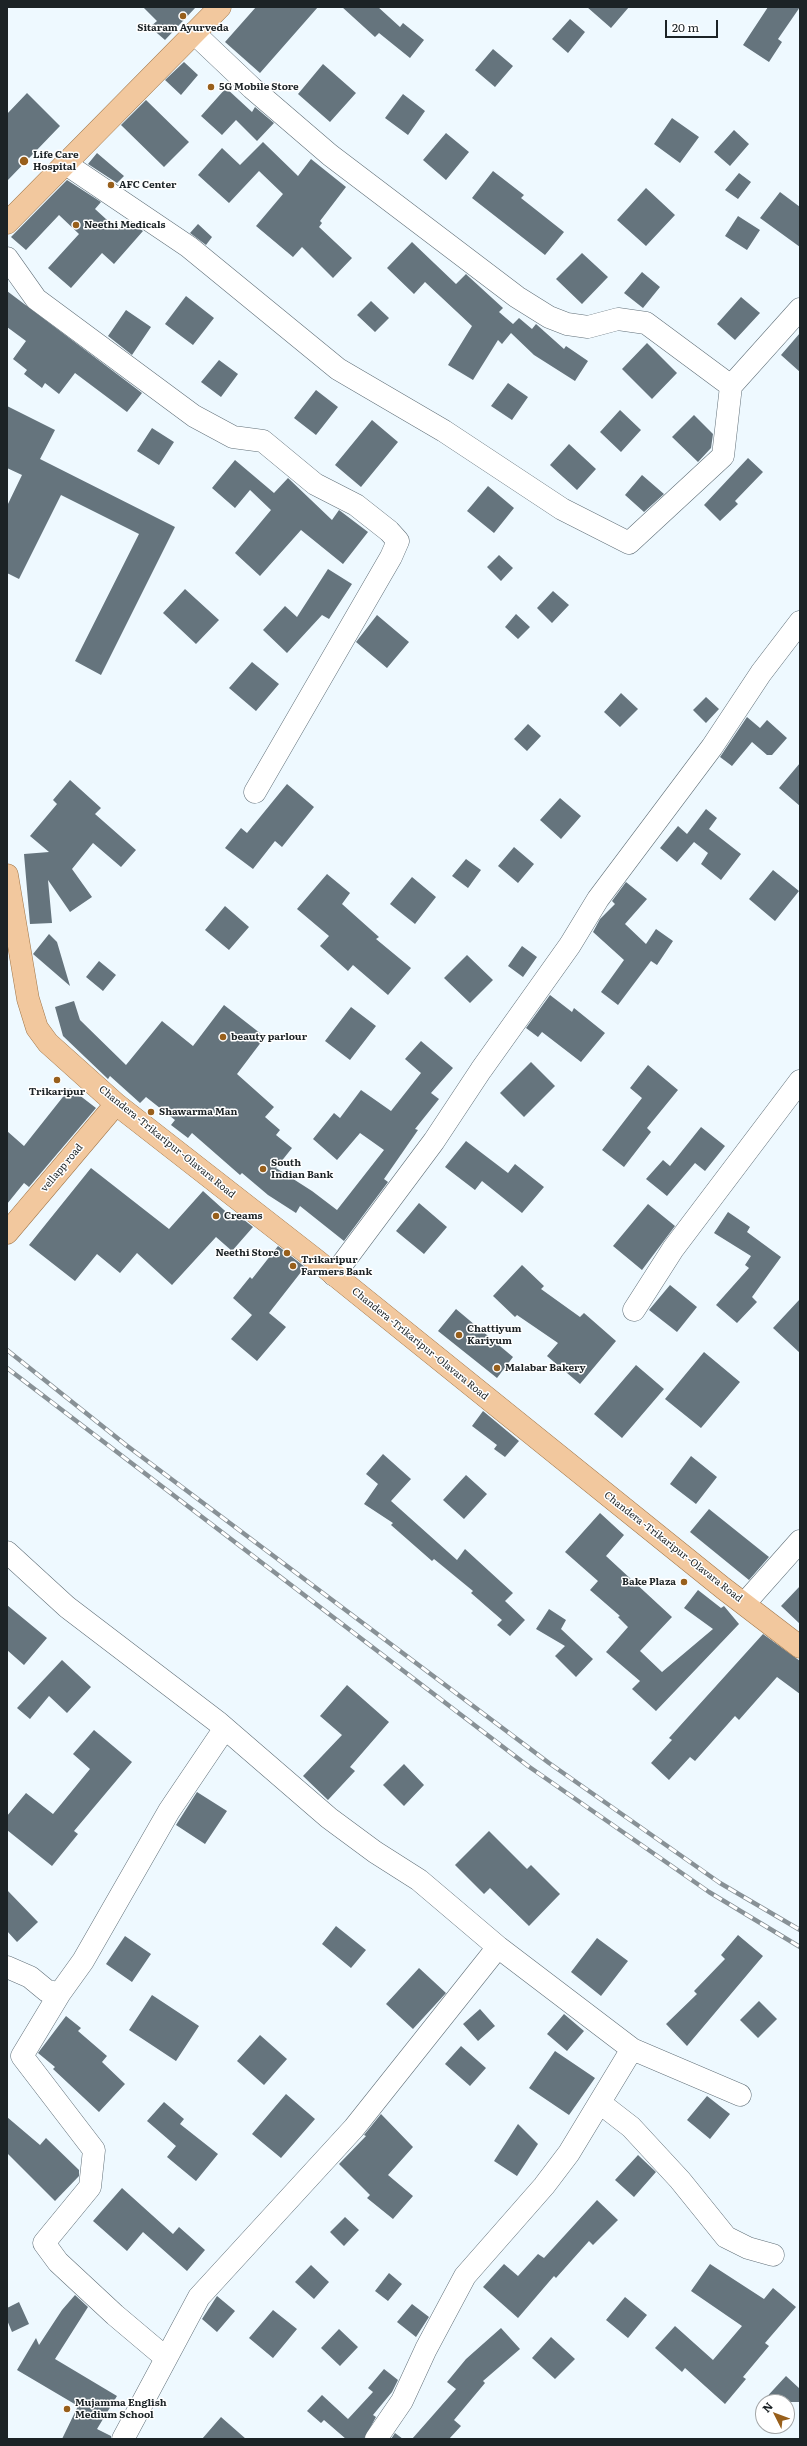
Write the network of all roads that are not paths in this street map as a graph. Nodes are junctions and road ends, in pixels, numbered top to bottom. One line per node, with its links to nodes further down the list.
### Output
1 (220, 7): 2 (main road)
2 (194, 32): 3 (main road); 7 (street)
3 (66, 164): 4 (main road); 7 (street)
4 (7, 223)
5 (7, 258): 9 (street)
6 (800, 309): 7 (street)
7 (731, 386)
8 (800, 622): 14 (street)
9 (254, 792)
10 (7, 875): 12 (main road, Chandera -Trikaripur -Olavara Road)
11 (800, 1081): 15 (street)
12 (116, 1104): 13 (main road, vellapp road); 14 (main road, Chandera -Trikaripur -Olavara Road)
13 (7, 1233)
14 (334, 1274): 18 (main road, Chandera -Trikaripur -Olavara Road)
15 (634, 1310)
16 (800, 1541): 18 (street)
17 (7, 1552): 20 (street)
18 (746, 1603): 19 (main road, Chandera -Trikaripur -Olavara Road)
19 (800, 1647)
20 (225, 1728): 21 (street); 23 (street)
21 (498, 1948): 24 (street); 28 (street)
22 (7, 1967): 23 (street)
23 (60, 1993): 28 (street)
24 (632, 2049): 25 (street); 26 (street)
25 (740, 2095)
26 (600, 2103): 27 (street); 30 (street)
27 (773, 2255)
28 (166, 2358): 29 (street)
29 (123, 2439)
30 (376, 2439)

